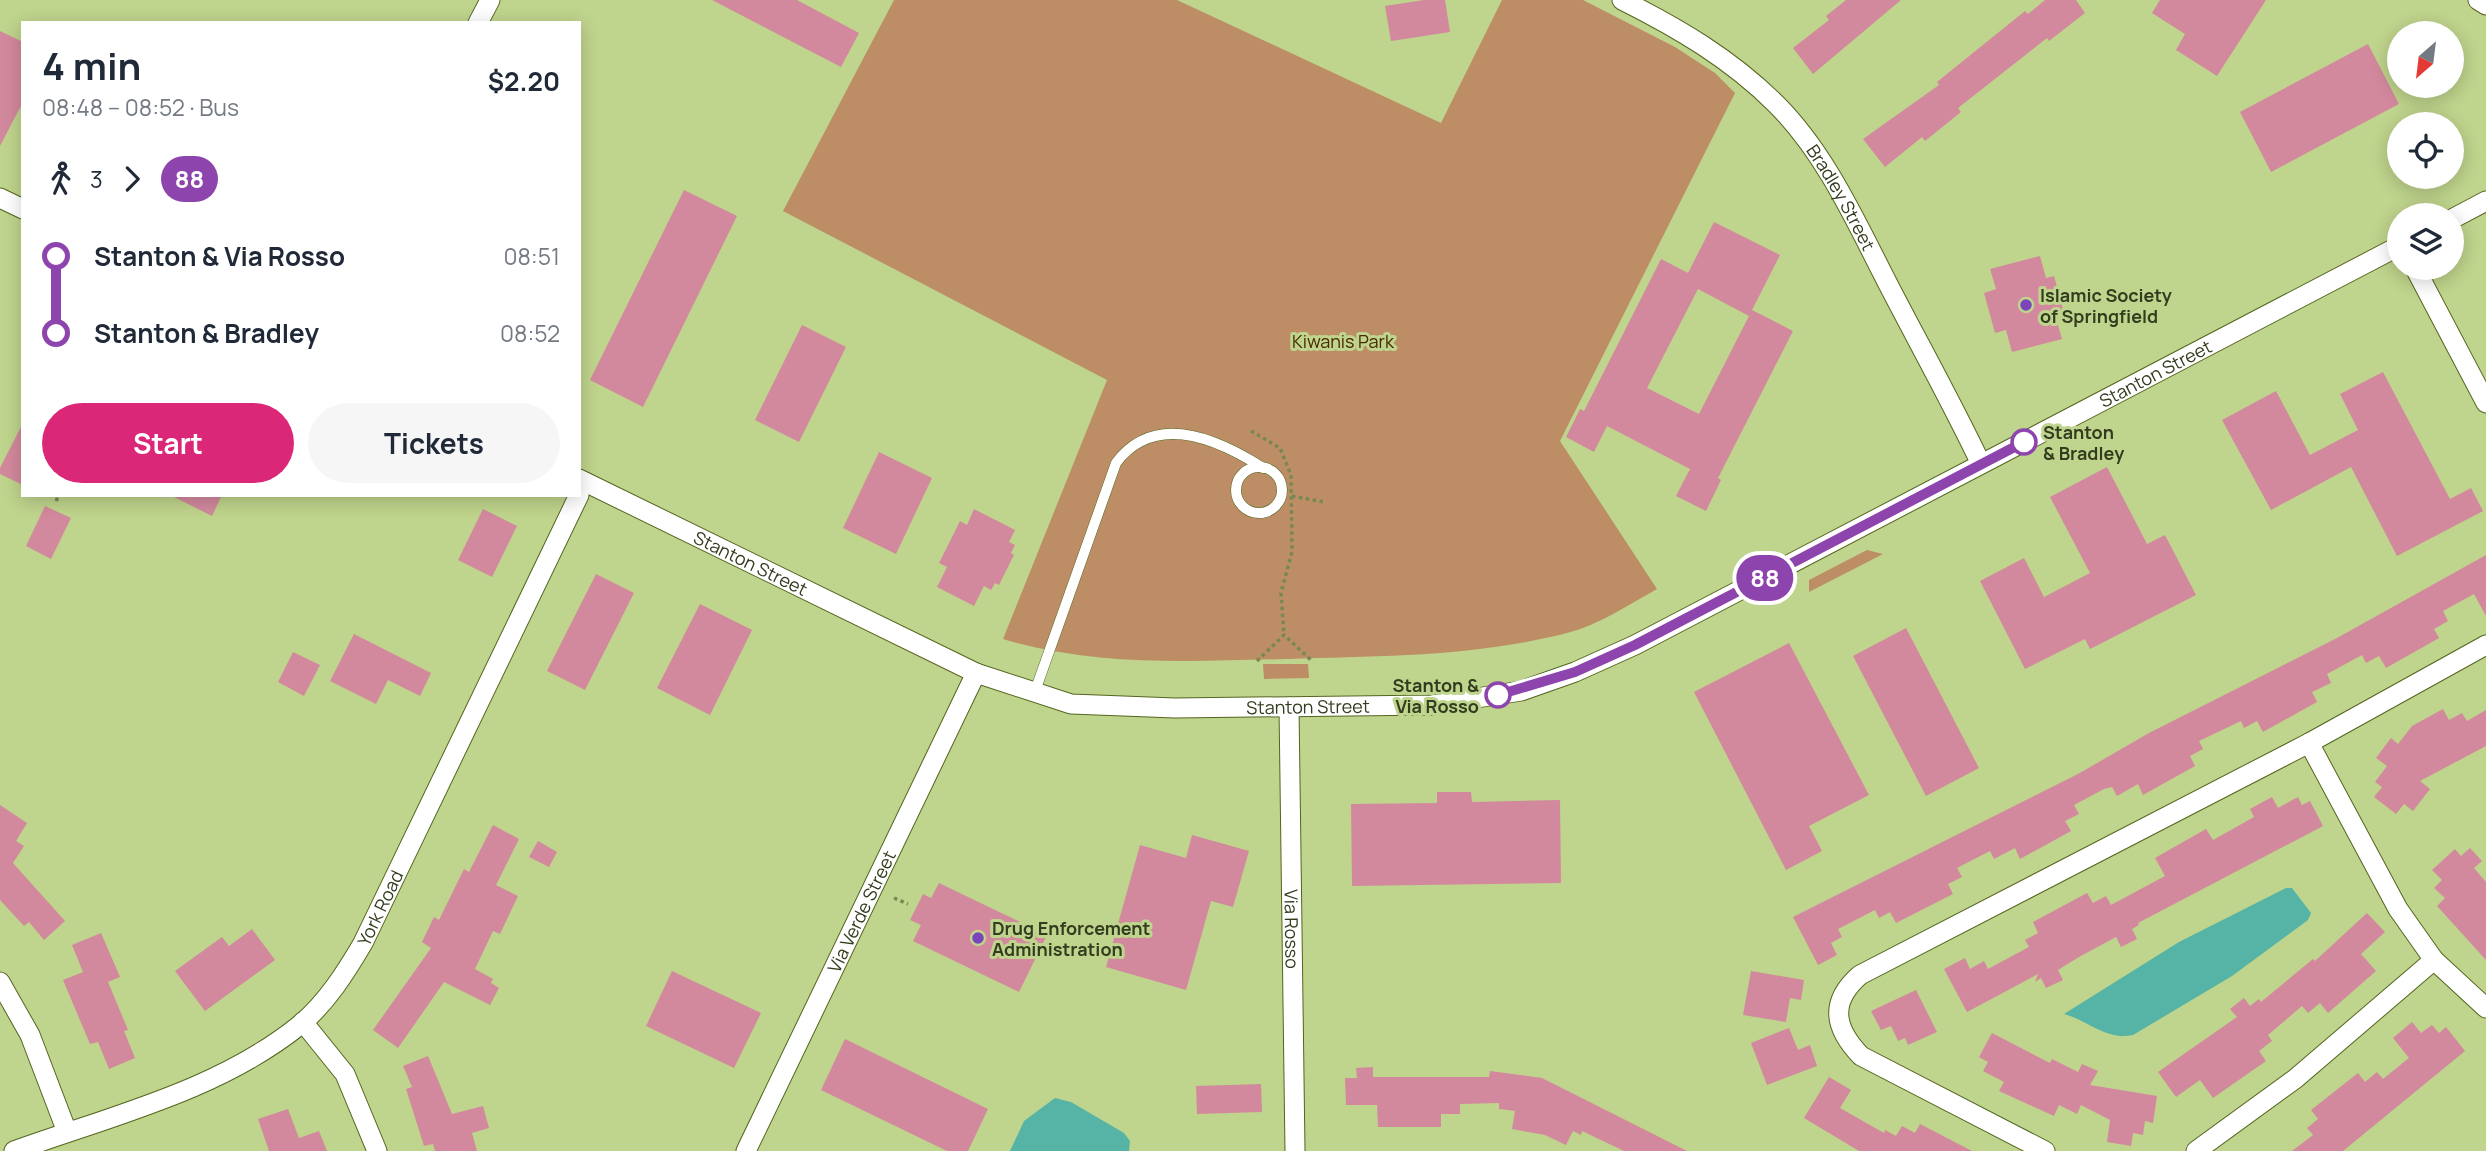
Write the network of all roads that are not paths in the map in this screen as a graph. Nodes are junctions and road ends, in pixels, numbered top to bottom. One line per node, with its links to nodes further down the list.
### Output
1 (490, 0): 5 (street)
2 (1622, 0): 13 (street, Bradley Street)
3 (2478, 0): 4 (street)
4 (2486, 5)
5 (479, 21)
6 (0, 198): 8 (street)
7 (2486, 201): 9 (street)
8 (21, 208)
9 (2464, 213)
10 (2387, 252): 13 (street, Stanton Street)
11 (2421, 280): 12 (street)
12 (2486, 403)
13 (1981, 464): 20 (street, Stanton Street)
14 (1263, 468): 14 (lane); 19 (lane)
15 (581, 488): 18 (street, Stanton Street)
16 (577, 497): 25 (street, York Road)
17 (2486, 645): 21 (street)
18 (976, 673): 19 (street, Stanton Street); 29 (street, Via Verde Street)
19 (1034, 694): 20 (street, Stanton Street)
20 (1289, 707): 30 (street, Via Rosso)
21 (2309, 743): 22 (street); 31 (street)
22 (2434, 960): 24 (street); 32 (street)
23 (0, 982): 26 (street)
24 (2486, 1008)
25 (303, 1022): 26 (street, York Road); 28 (street)
26 (67, 1132): 27 (street, York Road)
27 (14, 1151)
28 (377, 1151)
29 (747, 1151)
30 (1295, 1151)
31 (2045, 1151)
32 (2196, 1151)

